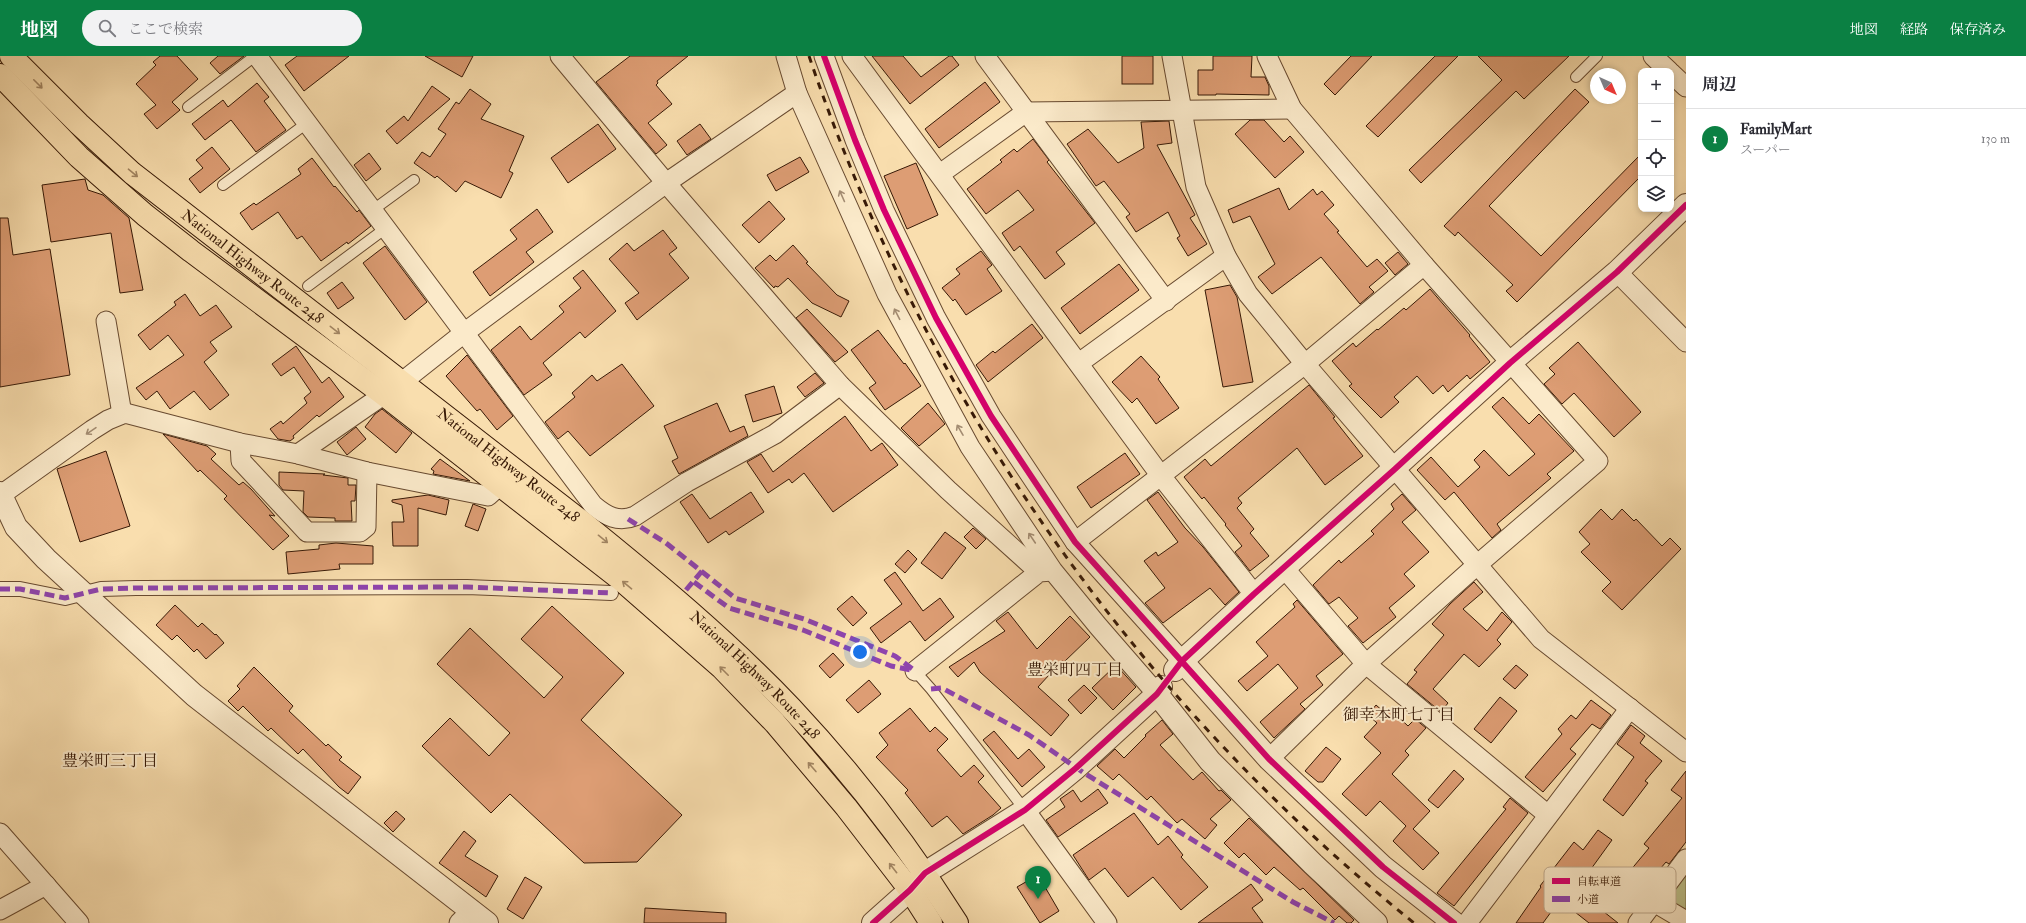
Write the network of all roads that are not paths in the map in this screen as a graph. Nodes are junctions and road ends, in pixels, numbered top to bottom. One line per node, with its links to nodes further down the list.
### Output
1 (11, 56): 41 (highway, National Highway Route 248, one-way to 41)
2 (256, 56): 18 (lane); 22 (street)
3 (560, 56): 25 (street)
4 (786, 56): 17 (street)
5 (826, 56): 53 (street)
6 (852, 56): 23 (street)
7 (985, 56): 21 (street)
8 (1172, 56): 19 (street)
9 (1267, 56): 20 (street)
10 (1597, 56): 15 (lane)
11 (1653, 56): 12 (street)
12 (1666, 68)
13 (0, 75): 43 (highway, National Highway Route 248)
14 (1674, 76): 16 (street)
15 (1576, 77)
16 (1686, 87)
17 (797, 93): 25 (street); 56 (street, one-way to 17)
18 (188, 107)
19 (1182, 109): 20 (street); 21 (street); 30 (street)
20 (1292, 109): 31 (street)
21 (1026, 112): 23 (street); 34 (street)
22 (307, 123): 26 (lane); 28 (street)
23 (940, 174): 38 (street)
24 (414, 180): 28 (lane)
25 (666, 183): 36 (street); 42 (street)
26 (223, 184)
27 (1686, 205): 32 (street)
28 (373, 210): 29 (street)
29 (386, 228): 33 (lane); 36 (street)
30 (1226, 256): 34 (street); 40 (street)
31 (1424, 265): 39 (street); 40 (street)
32 (1617, 272): 37 (street); 39 (street)
33 (308, 286)
34 (1166, 301): 38 (street)
35 (106, 321): 44 (street)
36 (464, 333): 41 (street); 52 (street)
37 (1686, 342)
38 (1078, 363): 49 (street)
39 (1510, 363): 47 (street); 54 (street)
40 (1305, 364): 47 (street); 49 (street)
41 (402, 382): 43 (street); 52 (highway, National Highway Route 248)
42 (840, 385): 52 (street); 56 (street)
43 (383, 394): 46 (street); 50 (highway, National Highway Route 248)
44 (124, 413): 45 (street); 51 (street, one-way to 51)
45 (240, 443): 46 (street); 48 (street)
46 (298, 454): 48 (street)
47 (1395, 469): 54 (street); 55 (street)
48 (367, 472): 50 (street)
49 (1161, 476): 53 (street); 60 (street)
50 (500, 485): 75 (highway, National Highway Route 248, one-way to 50)
51 (0, 494): 59 (street)
52 (587, 513): 73 (highway, National Highway Route 248, one-way to 73)
53 (1075, 542): 62 (street)
54 (1477, 565): 61 (street); 65 (street)
55 (1284, 568): 60 (street); 61 (street)
56 (1046, 572): 63 (street); 64 (street)
57 (0, 589): 59 (street)
58 (611, 593): 59 (street)
59 (84, 594): 79 (street)
60 (1254, 594): 62 (street)
61 (1366, 664): 67 (street); 69 (street)
62 (1179, 666): 67 (street)
63 (915, 671): 68 (lane)
64 (1159, 690): 68 (street); 86 (street)
65 (1630, 708): 66 (street); 69 (street)
66 (1686, 752)
67 (1269, 759): 87 (street)
68 (1025, 810): 73 (street); 85 (street)
69 (1548, 815): 88 (street)
70 (3, 841): 74 (street)
71 (1686, 859): 72 (street)
72 (1676, 872)
73 (925, 873): 75 (street); 84 (highway, National Highway Route 248)
74 (46, 885): 76 (street); 81 (street)
75 (910, 890): 82 (street); 83 (highway, National Highway Route 248)
76 (0, 910)
77 (1646, 913): 89 (street)
78 (1673, 913): 80 (street)
79 (472, 919)
80 (1686, 921)
81 (79, 923)
82 (873, 923)
83 (931, 923)
84 (956, 923)
85 (1107, 923)
86 (1376, 923)
87 (1454, 923)
88 (1467, 923)
89 (1638, 923)

